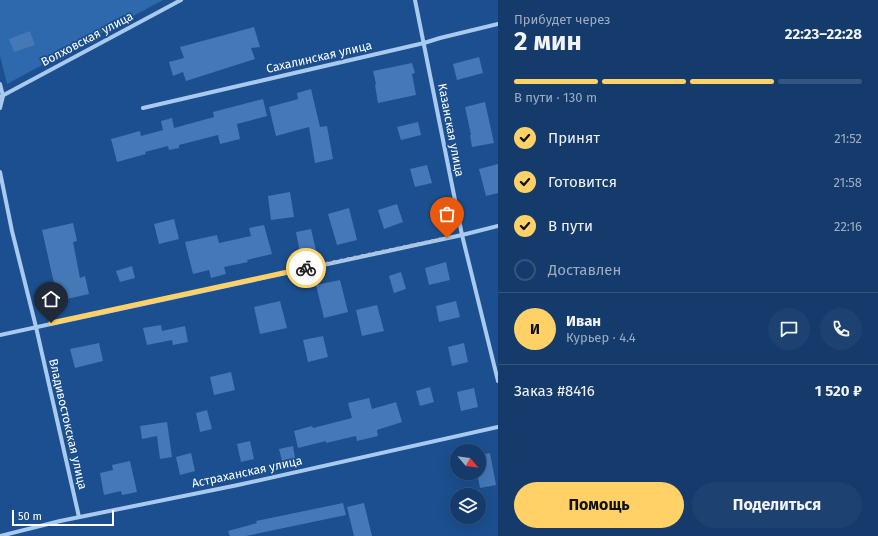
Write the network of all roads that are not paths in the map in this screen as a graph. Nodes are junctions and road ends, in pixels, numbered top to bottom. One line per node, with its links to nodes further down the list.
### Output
1 (181, 0): 6 (street, Волховская улица)
2 (415, 0): 4 (street, Казанская улица)
3 (498, 24): 4 (street, Сахалинская улица)
4 (424, 43): 8 (street, Сахалинская улица); 11 (street, Казанская улица)
5 (0, 84): 6 (street)
6 (2, 96): 7 (street)
7 (0, 108)
8 (143, 108)
9 (0, 172): 12 (street, Владивостокская улица)
10 (498, 226): 11 (street)
11 (462, 234): 12 (street); 14 (street, Казанская улица)
12 (36, 327): 13 (street); 16 (street, Владивостокская улица)
13 (0, 335)
14 (498, 381)
15 (498, 427): 16 (street, Астраханская улица)
16 (79, 517): 17 (street, Астраханская улица)
17 (0, 536)

